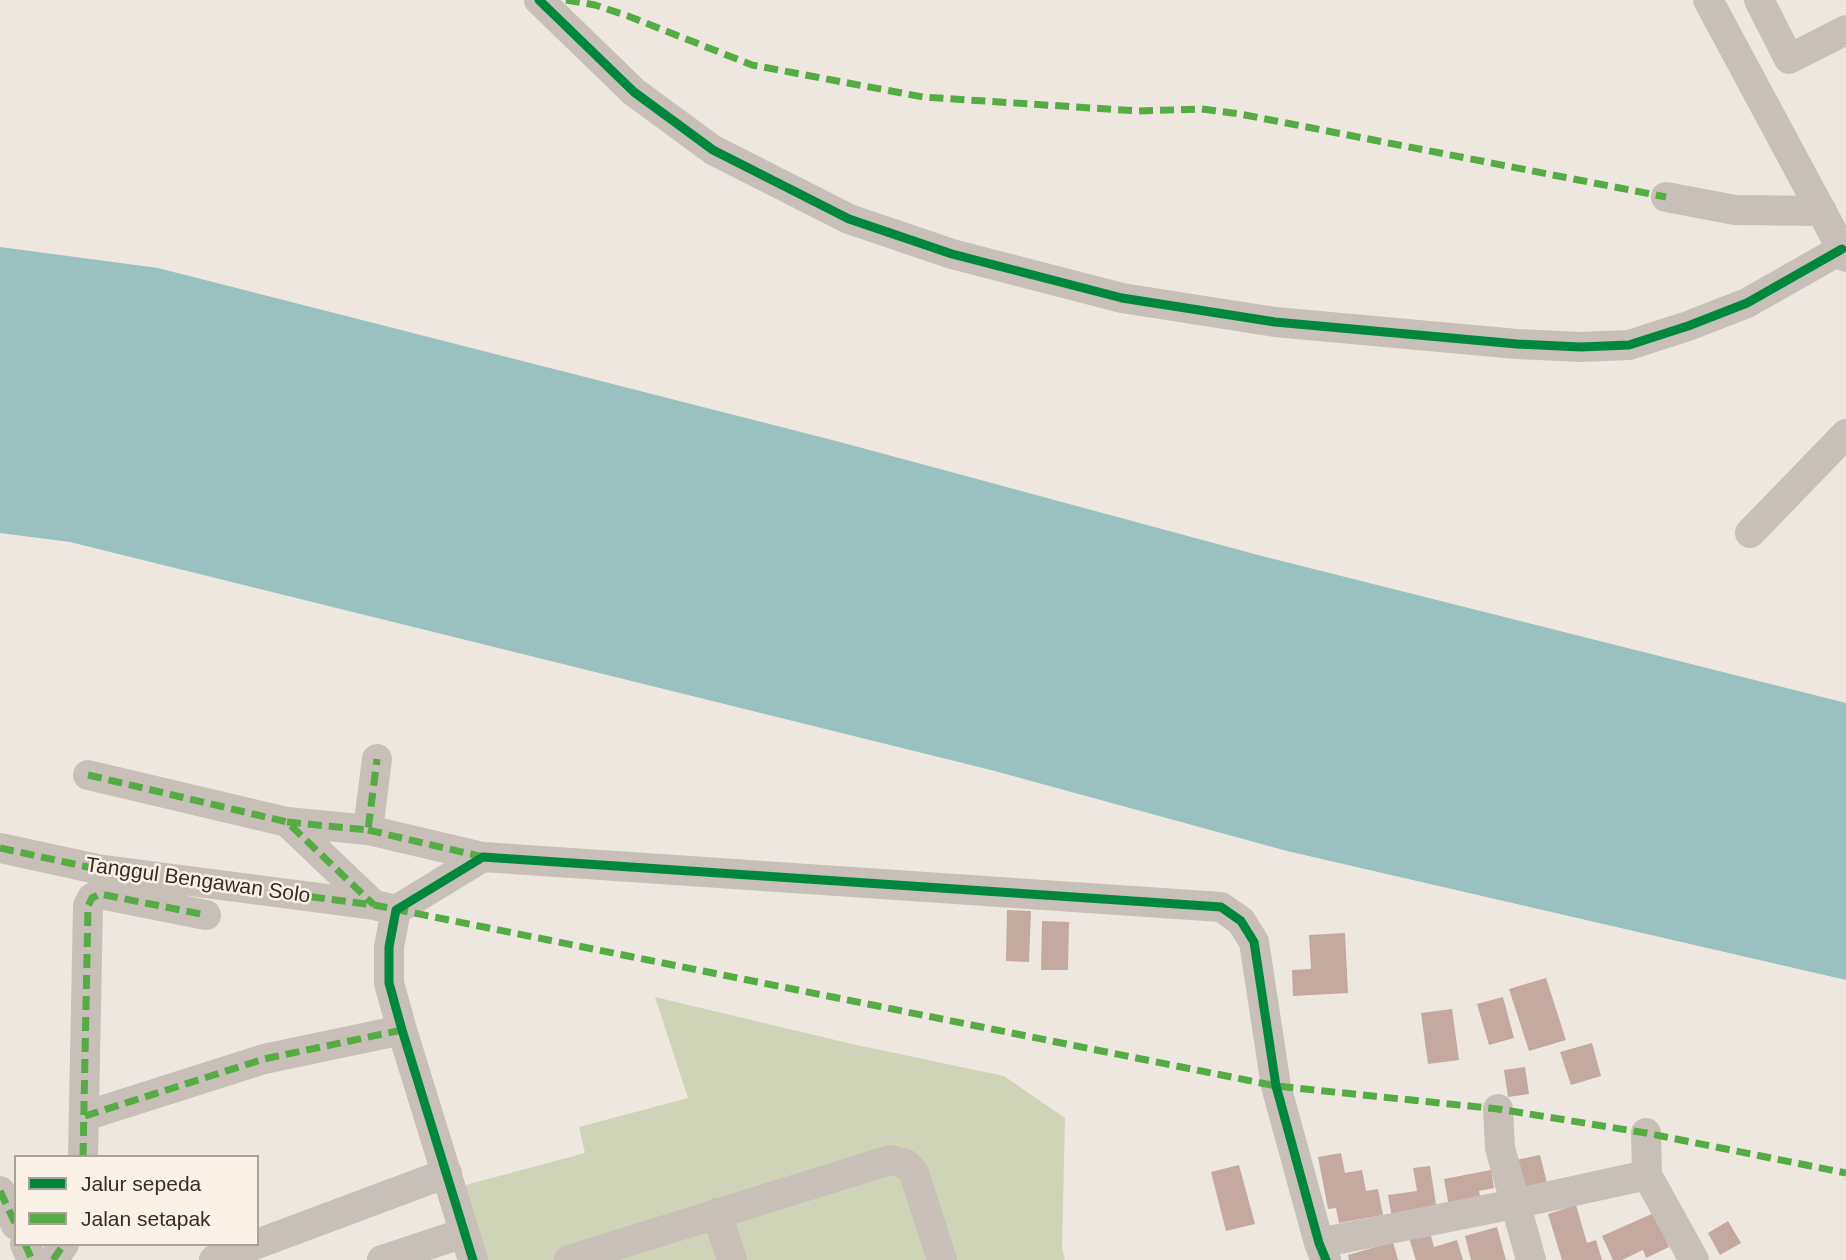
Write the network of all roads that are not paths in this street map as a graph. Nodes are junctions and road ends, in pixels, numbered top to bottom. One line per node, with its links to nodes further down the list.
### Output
1 (539, 0): 6 (street)
2 (1708, 0): 6 (street)
3 (1759, 0): 4 (street)
4 (1846, 30)
5 (1666, 197): 6 (street)
6 (1837, 235)
7 (1846, 434): 8 (street)
8 (1750, 533)
9 (377, 759): 12 (street)
10 (88, 775): 11 (street)
11 (287, 822): 12 (street); 15 (street)
12 (368, 830): 14 (street)
13 (0, 848): 15 (street, Tanggul Bengawan Solo)
14 (483, 857): 15 (street); 31 (street)
15 (385, 907): 17 (street)
16 (206, 915): 19 (street)
17 (402, 1030): 19 (street); 22 (street)
18 (1498, 1109): 25 (street)
19 (85, 1116): 21 (street)
20 (1646, 1133): 23 (street)
21 (83, 1155)
22 (447, 1174): 28 (street); 30 (street)
23 (1647, 1175): 25 (street); 38 (street)
24 (0, 1191): 27 (street)
25 (1514, 1205): 31 (street); 37 (street)
26 (717, 1213): 34 (street); 35 (street); 36 (street)
27 (14, 1221)
28 (259, 1243)
29 (252, 1246): 32 (street)
30 (468, 1247): 33 (street)
31 (1323, 1252)
32 (214, 1260)
33 (382, 1260)
34 (569, 1260)
35 (732, 1260)
36 (942, 1260)
37 (1531, 1260)
38 (1694, 1260)

